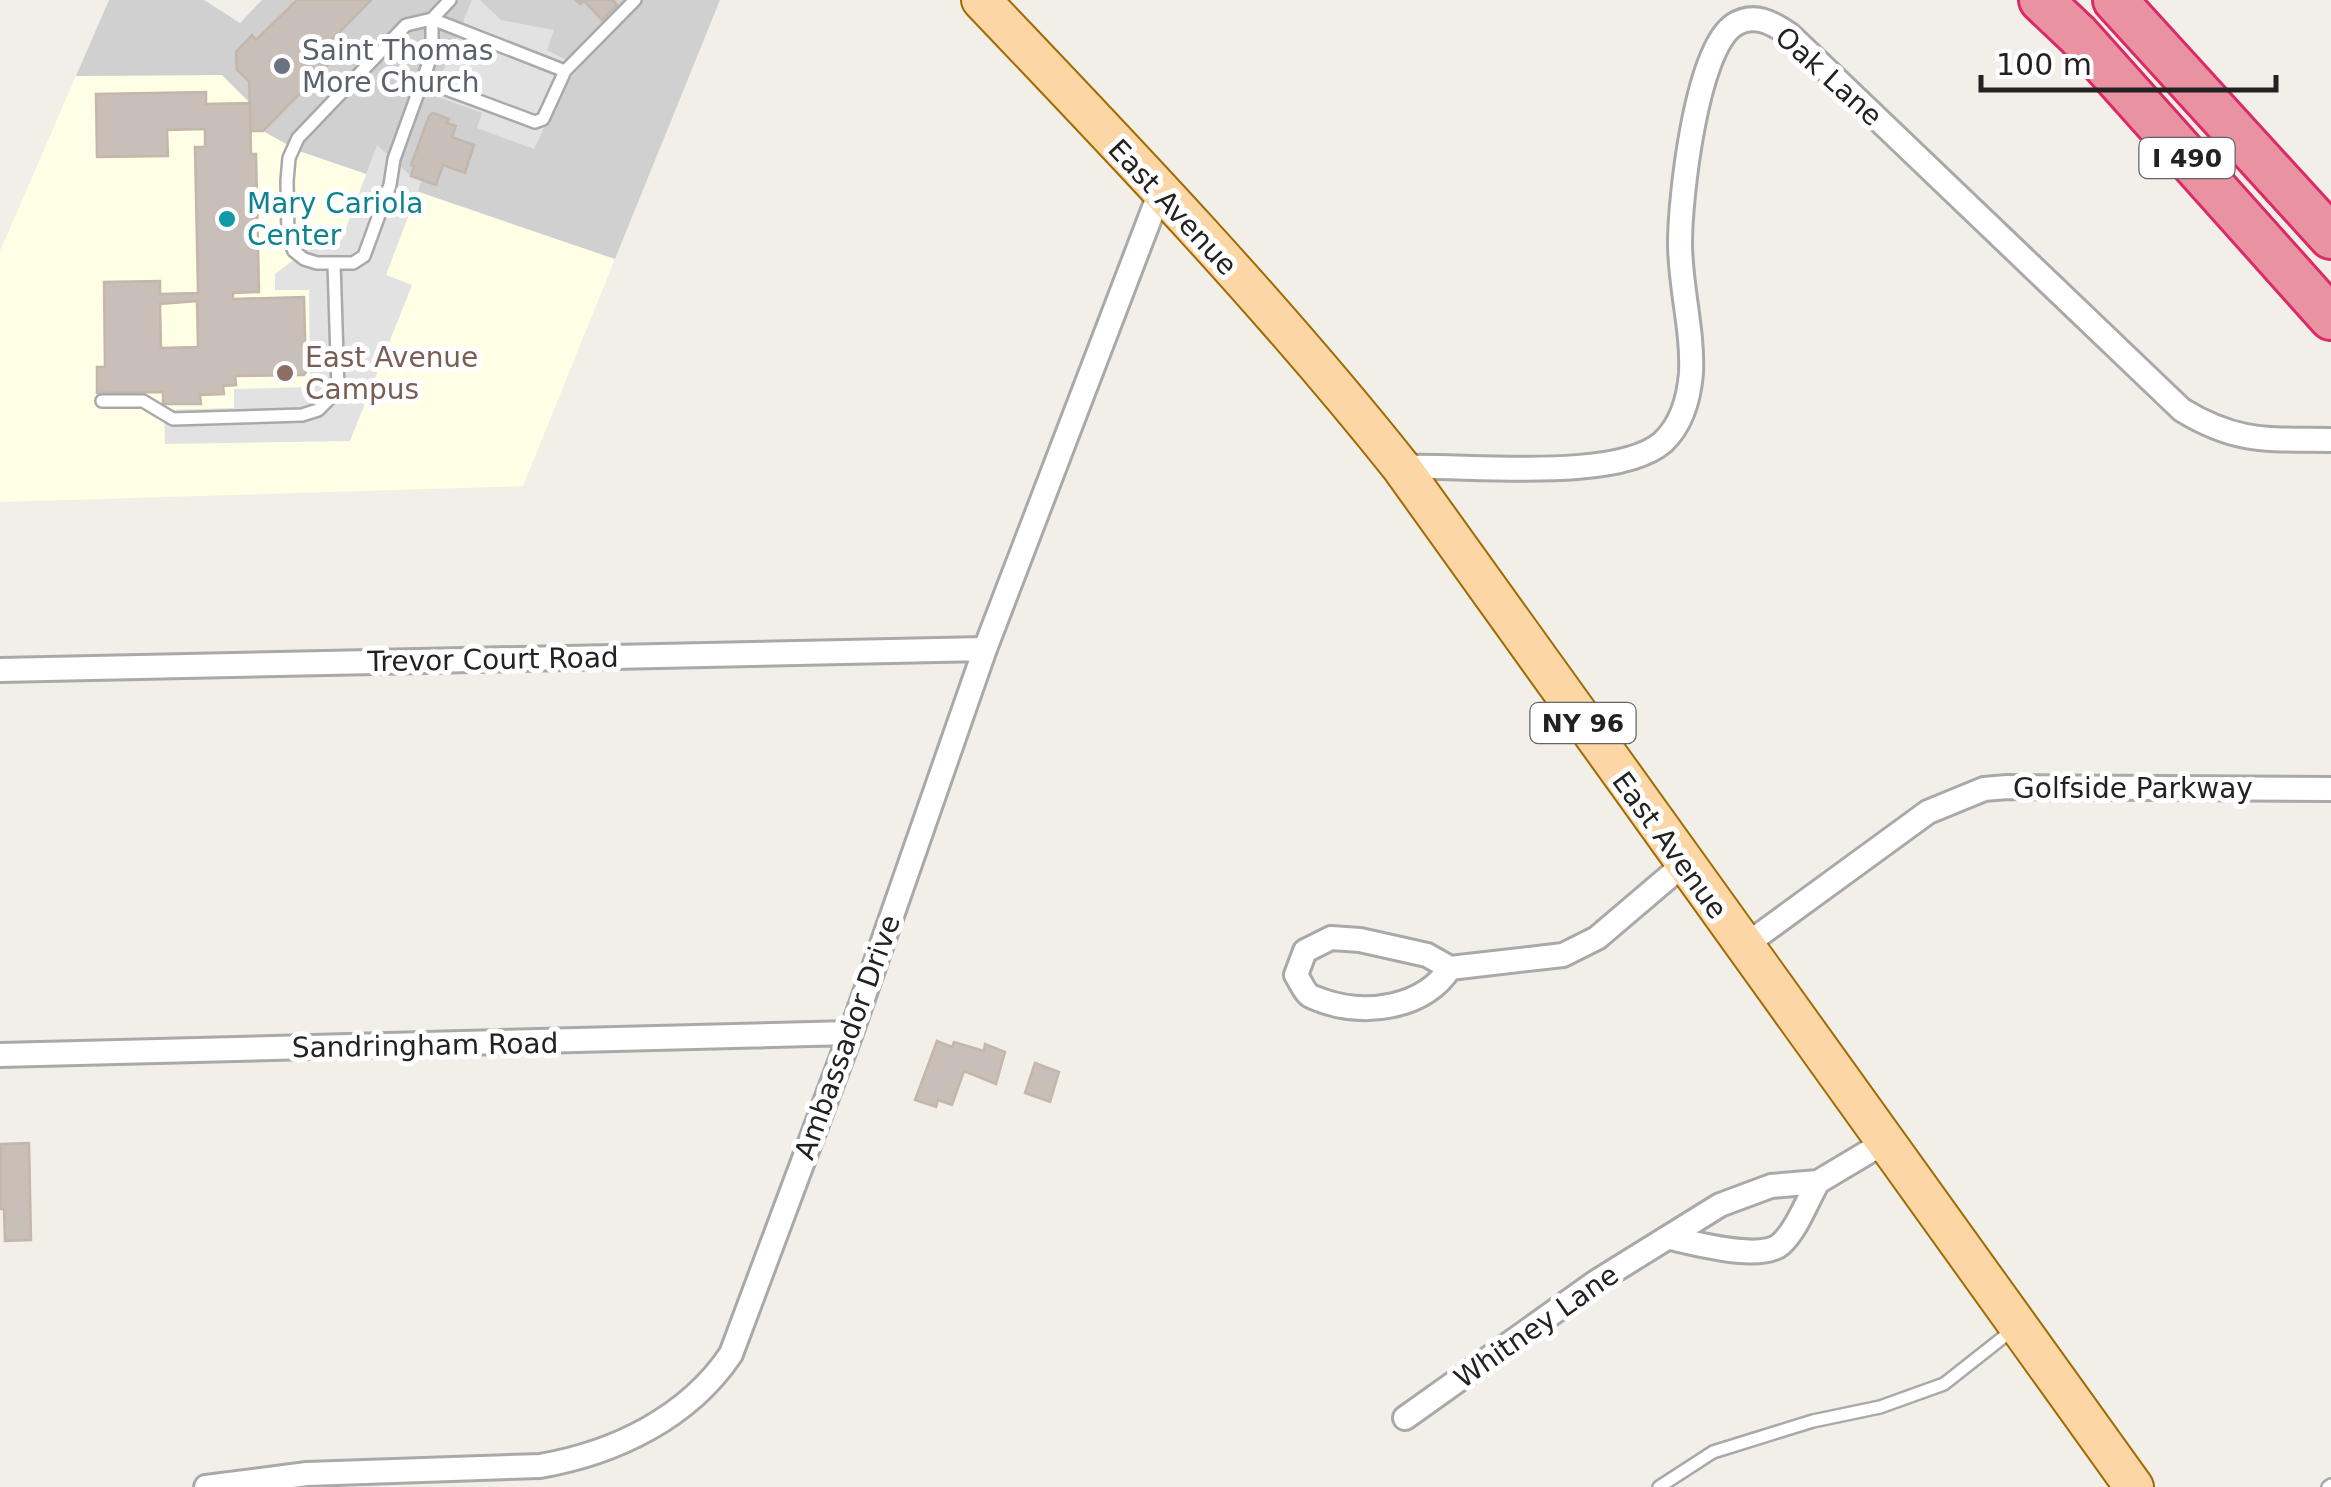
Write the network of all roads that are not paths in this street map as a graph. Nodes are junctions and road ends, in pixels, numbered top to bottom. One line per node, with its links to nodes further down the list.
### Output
1 (450, 0): 6 (lane)
2 (634, 0): 7 (lane)
3 (981, 0): 9 (main road, East Avenue / NY 96)
4 (2041, 0): 12 (highway, I 490)
5 (2115, 0): 10 (highway, I 490)
6 (432, 18): 7 (lane); 8 (lane); 11 (lane)
7 (564, 71): 8 (lane)
8 (422, 80): 11 (lane)
9 (1160, 192): 15 (main road, East Avenue / NY 96); 16 (street, Ambassador Drive)
10 (2331, 237)
11 (334, 263): 13 (lane)
12 (2331, 318)
13 (102, 400)
14 (2331, 440): 15 (street, Oak Lane)
15 (1401, 467): 19 (main road, East Avenue / NY 96)
16 (985, 649): 17 (street, Trevor Court Road); 22 (street, Ambassador Drive)
17 (0, 670)
18 (2331, 789): 20 (street, Golfside Parkway)
19 (1684, 864): 20 (main road, East Avenue / NY 96); 21 (street)
20 (1743, 947): 24 (main road, East Avenue / NY 96)
21 (1450, 968): 21 (street)
22 (850, 1033): 23 (street, Sandringham Road); 29 (street, Ambassador Drive)
23 (0, 1056)
24 (1884, 1142): 25 (street, Whitney Lane); 27 (main road, East Avenue / NY 96)
25 (1818, 1182): 26 (street, Whitney Lane); 26 (street, Whitney Lane)
26 (1670, 1238): 28 (street, Whitney Lane)
27 (2018, 1326): 30 (lane); 31 (main road, East Avenue / NY 96)
28 (1406, 1418)
29 (206, 1487)
30 (1659, 1487)
31 (2134, 1487)

